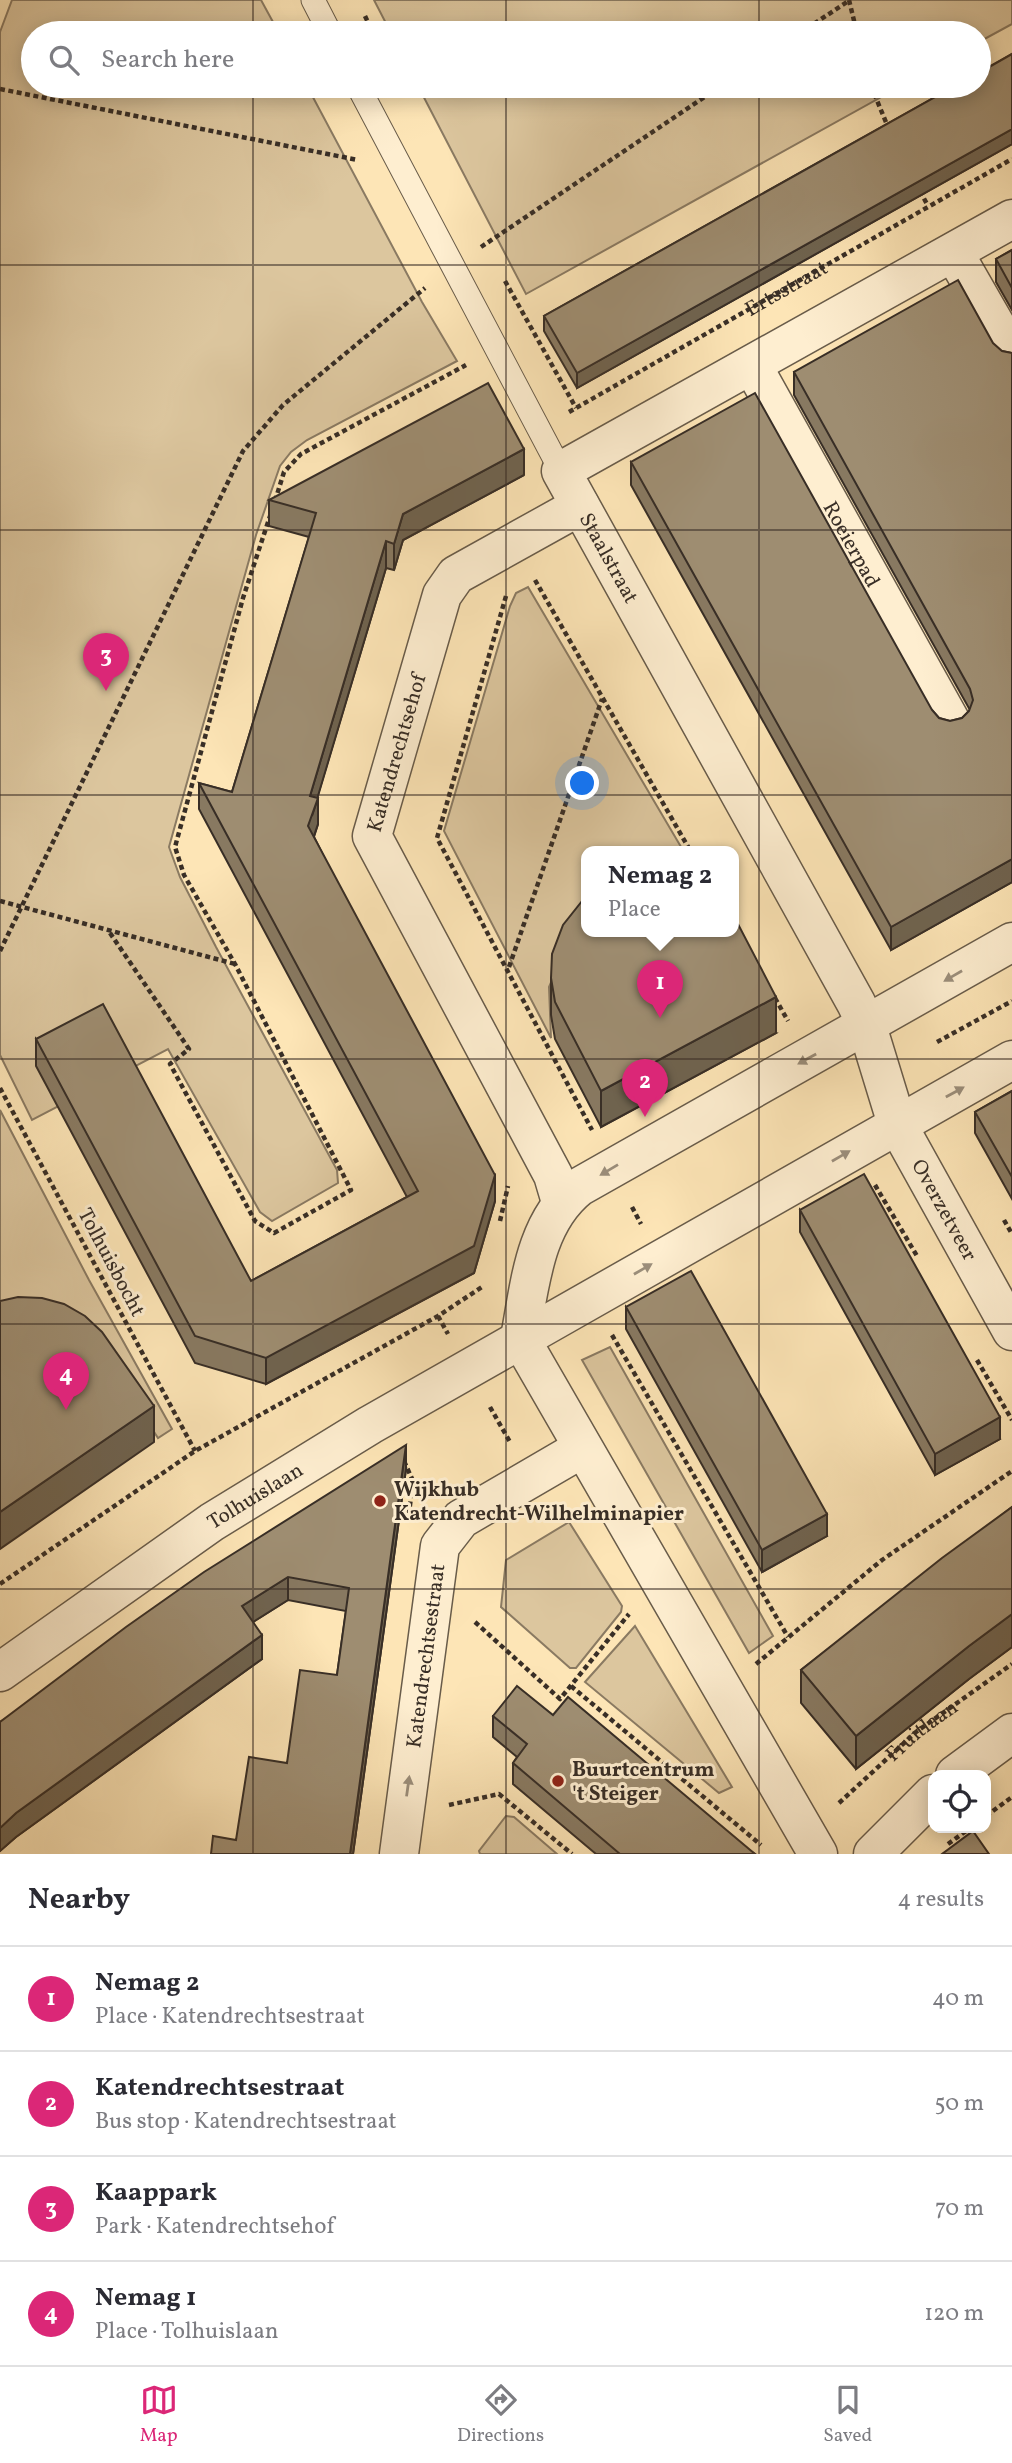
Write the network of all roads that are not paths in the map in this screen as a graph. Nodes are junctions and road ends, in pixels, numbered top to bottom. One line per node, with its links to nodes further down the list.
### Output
1 (313, 0): 2 (lane)
2 (324, 21)
3 (364, 98): 8 (lane, Staalstraat)
4 (1012, 219): 5 (street)
5 (954, 253): 6 (street); 7 (street)
6 (1012, 354)
7 (751, 365): 8 (street); 10 (street, Roeierpad)
8 (561, 471): 9 (street, Staalstraat)
9 (580, 506): 12 (street, Staalstraat); 15 (street, Katendrechtsehof)
10 (951, 722)
11 (1012, 942): 12 (street, one-way to 12)
12 (867, 1026): 14 (street); 15 (street, one-way to 15)
13 (1012, 1060): 14 (street, one-way to 13)
14 (897, 1124): 17 (street, one-way to 14); 18 (street, Overzetveer)
15 (561, 1202): 16 (street)
16 (537, 1251): 17 (street); 19 (street)
17 (600, 1312): 19 (street)
18 (1012, 1331)
19 (520, 1338): 20 (street); 21 (street, Tolhuislaan)
20 (581, 1449): 25 (street, Katendrechtsestraat, one-way to 20); 26 (street)
21 (0, 1672)
22 (1012, 1733): 23 (street)
23 (962, 1770)
24 (928, 1799): 27 (street)
25 (399, 1854)
26 (818, 1854)
27 (873, 1854)

